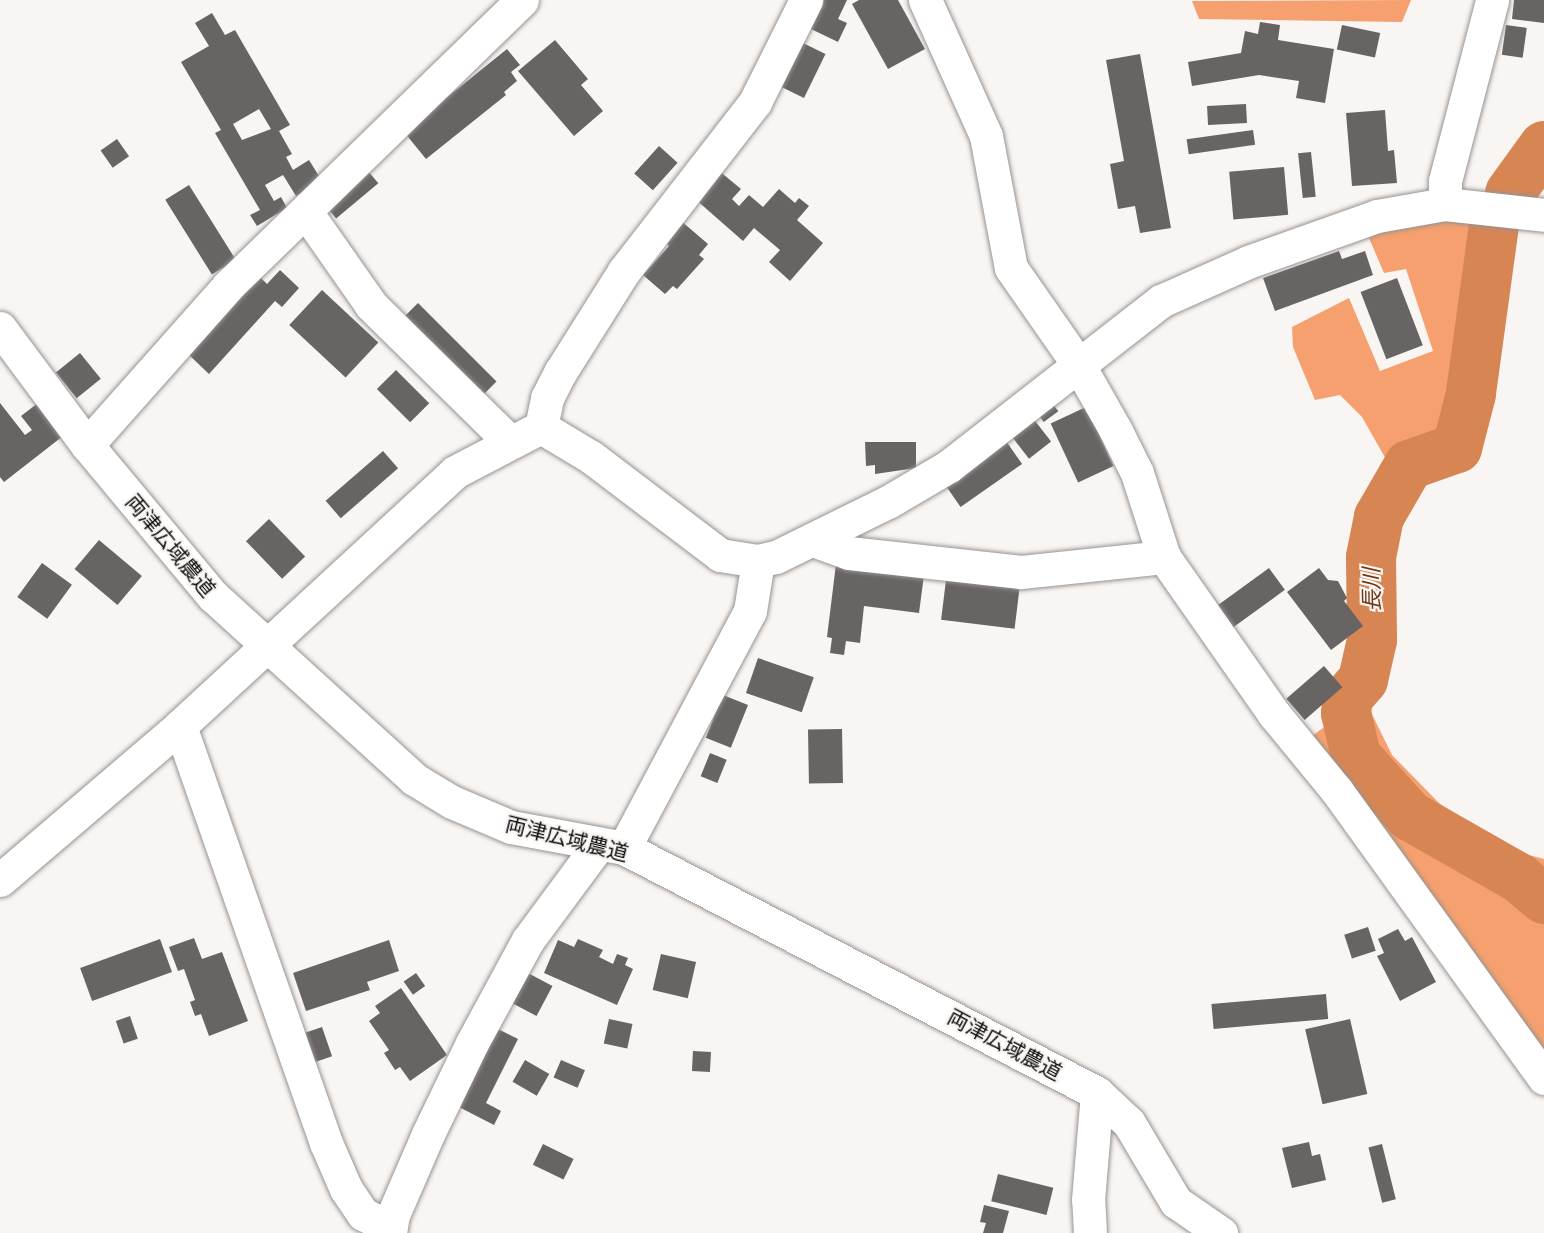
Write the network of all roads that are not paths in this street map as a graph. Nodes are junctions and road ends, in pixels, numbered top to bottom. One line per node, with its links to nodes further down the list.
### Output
1 (522, 0): 6 (street)
2 (807, 0): 10 (street)
3 (924, 0): 9 (street)
4 (1492, 0): 5 (street)
5 (1445, 204): 7 (street); 9 (street)
6 (306, 212): 11 (street); 12 (street)
7 (1544, 215)
8 (0, 328): 12 (street, 両津広域農道)
9 (1078, 364): 13 (street); 14 (street)
10 (541, 427): 11 (street); 15 (street)
11 (509, 441): 16 (street)
12 (87, 445): 16 (street, 両津広域農道)
13 (813, 540): 14 (street); 15 (street)
14 (1164, 557): 20 (street)
15 (758, 561): 18 (street)
16 (265, 644): 17 (street); 18 (street, 両津広域農道)
17 (180, 726): 19 (street); 22 (street)
18 (612, 846): 21 (street, 両津広域農道); 22 (street)
19 (0, 880)
20 (1544, 1078)
21 (1097, 1093): 23 (street); 24 (street, 両津広域農道)
22 (390, 1231)
23 (1090, 1233)
24 (1221, 1233)

